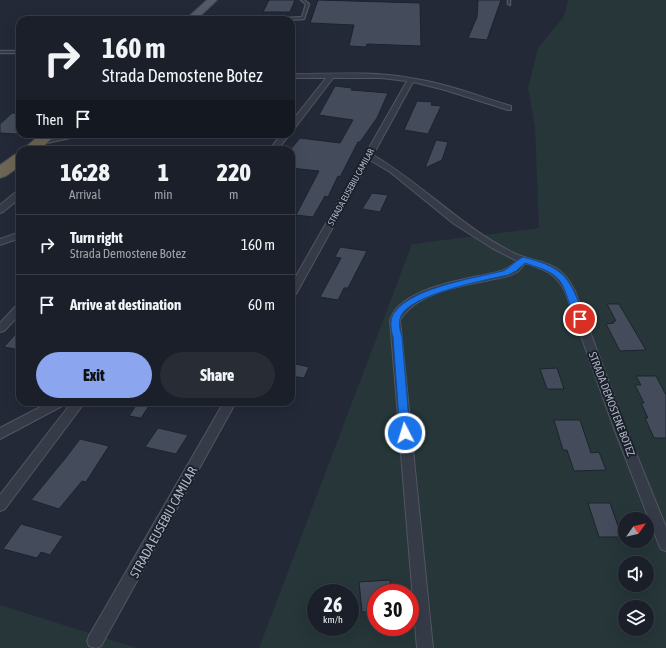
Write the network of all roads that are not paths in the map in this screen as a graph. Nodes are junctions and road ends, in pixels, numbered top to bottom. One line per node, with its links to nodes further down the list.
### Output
1 (212, 0): 3 (main road)
2 (302, 0): 4 (lane)
3 (194, 16)
4 (295, 18)
5 (0, 52): 6 (lane)
6 (16, 52)
7 (295, 76): 8 (street)
8 (331, 76): 9 (street); 11 (street)
9 (410, 80): 10 (street); 18 (street, STRADA EUSEBIU CAMILAR)
10 (508, 108)
11 (295, 122)
12 (45, 138): 15 (highway)
13 (67, 138): 16 (lane)
14 (283, 138): 17 (street)
15 (35, 146)
16 (46, 146)
17 (276, 146)
18 (369, 156): 25 (street, STRADA DEMOSTENE BOTEZ); 26 (street, STRADA EUSEBIU CAMILAR)
19 (16, 161): 20 (highway)
20 (0, 173)
21 (16, 196): 22 (street)
22 (0, 210)
23 (16, 236): 24 (street)
24 (0, 242)
25 (523, 260): 34 (street, STRADA DEMOSTENE BOTEZ); 36 (street)
26 (295, 287)
27 (16, 312): 28 (street)
28 (0, 329)
29 (52, 406): 32 (street)
30 (76, 406): 33 (street)
31 (228, 406): 35 (street, STRADA EUSEBIU CAMILAR)
32 (0, 434)
33 (0, 505)
34 (666, 545)
35 (95, 641)
36 (425, 648)

